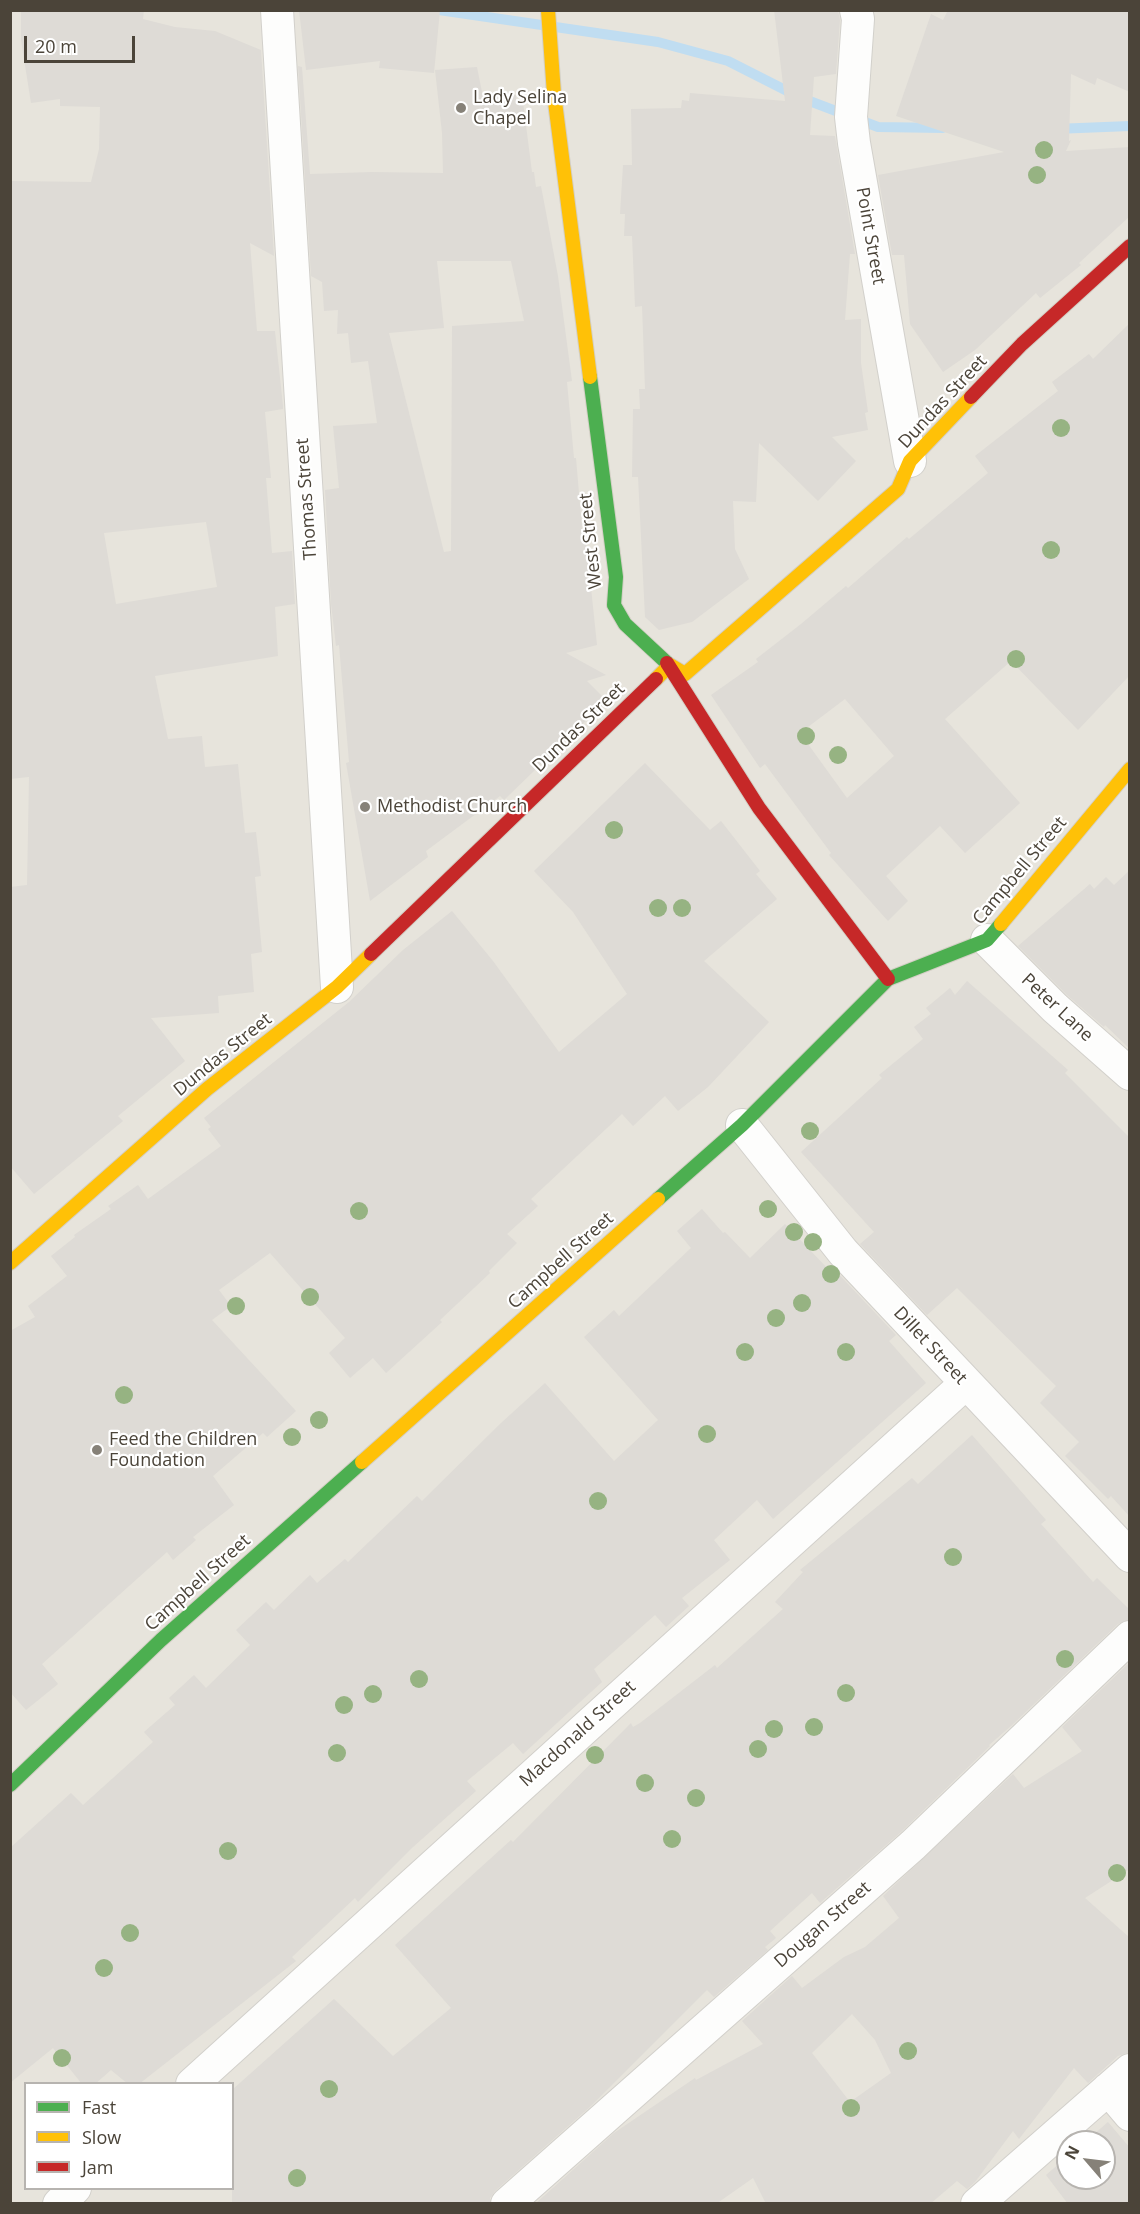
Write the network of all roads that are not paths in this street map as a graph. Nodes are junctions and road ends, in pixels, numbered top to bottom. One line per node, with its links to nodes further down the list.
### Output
1 (277, 10): 10 (street, Thomas Street)
2 (548, 10): 6 (street, West Street)
3 (856, 10): 5 (street, Point Street)
4 (1130, 246): 5 (street, Dundas Street)
5 (910, 461): 6 (street, Dundas Street)
6 (670, 665): 9 (street, West Street); 10 (street, Dundas Street)
7 (1130, 769): 8 (street, Campbell Street)
8 (987, 940): 9 (street, Campbell Street); 11 (street, Peter Lane)
9 (888, 979): 12 (street, Campbell Street)
10 (337, 987): 13 (street, Dundas Street)
11 (1130, 1074)
12 (742, 1125): 14 (street, Dillet Street); 17 (street, Campbell Street)
13 (10, 1263)
14 (965, 1384): 15 (street, Dillet Street); 19 (street, Macdonald Street)
15 (1130, 1556)
16 (1130, 1636): 23 (street, Dougan Street)
17 (10, 1785)
18 (1119, 2080): 20 (street); 24 (street)
19 (194, 2082)
20 (1130, 2115)
21 (73, 2190): 22 (street)
22 (59, 2204)
23 (507, 2204)
24 (977, 2204)

